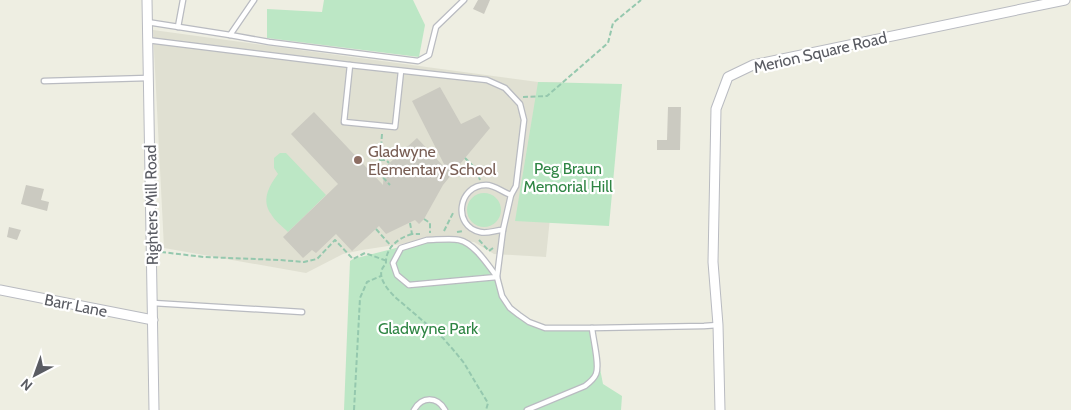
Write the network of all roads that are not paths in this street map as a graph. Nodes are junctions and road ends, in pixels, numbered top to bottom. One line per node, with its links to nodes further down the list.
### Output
1 (146, 0): 6 (street, Righters Mill Road)
2 (183, 0): 7 (lane)
3 (254, 0): 8 (lane)
4 (464, 0): 8 (lane)
5 (1065, 0): 21 (street, Merion Square Road)
6 (147, 22): 7 (lane); 9 (street, Righters Mill Road)
7 (178, 27): 8 (lane)
8 (230, 35)
9 (148, 40): 10 (lane); 12 (street, Righters Mill Road)
10 (350, 65): 11 (lane); 11 (lane)
11 (401, 71): 14 (lane)
12 (148, 78): 13 (lane); 18 (street, Righters Mill Road)
13 (44, 81)
14 (511, 196): 15 (lane); 15 (lane)
15 (503, 230): 16 (lane)
16 (497, 277): 16 (lane); 22 (lane)
17 (0, 290): 20 (street, Barr Lane)
18 (153, 303): 19 (lane); 20 (street, Righters Mill Road)
19 (302, 312)
20 (152, 320): 23 (street, Righters Mill Road)
21 (718, 325): 22 (lane); 27 (street, Merion Square Road)
22 (592, 328): 26 (lane)
23 (154, 410)
24 (414, 410): 25 (lane)
25 (445, 410)
26 (527, 410)
27 (720, 410)

